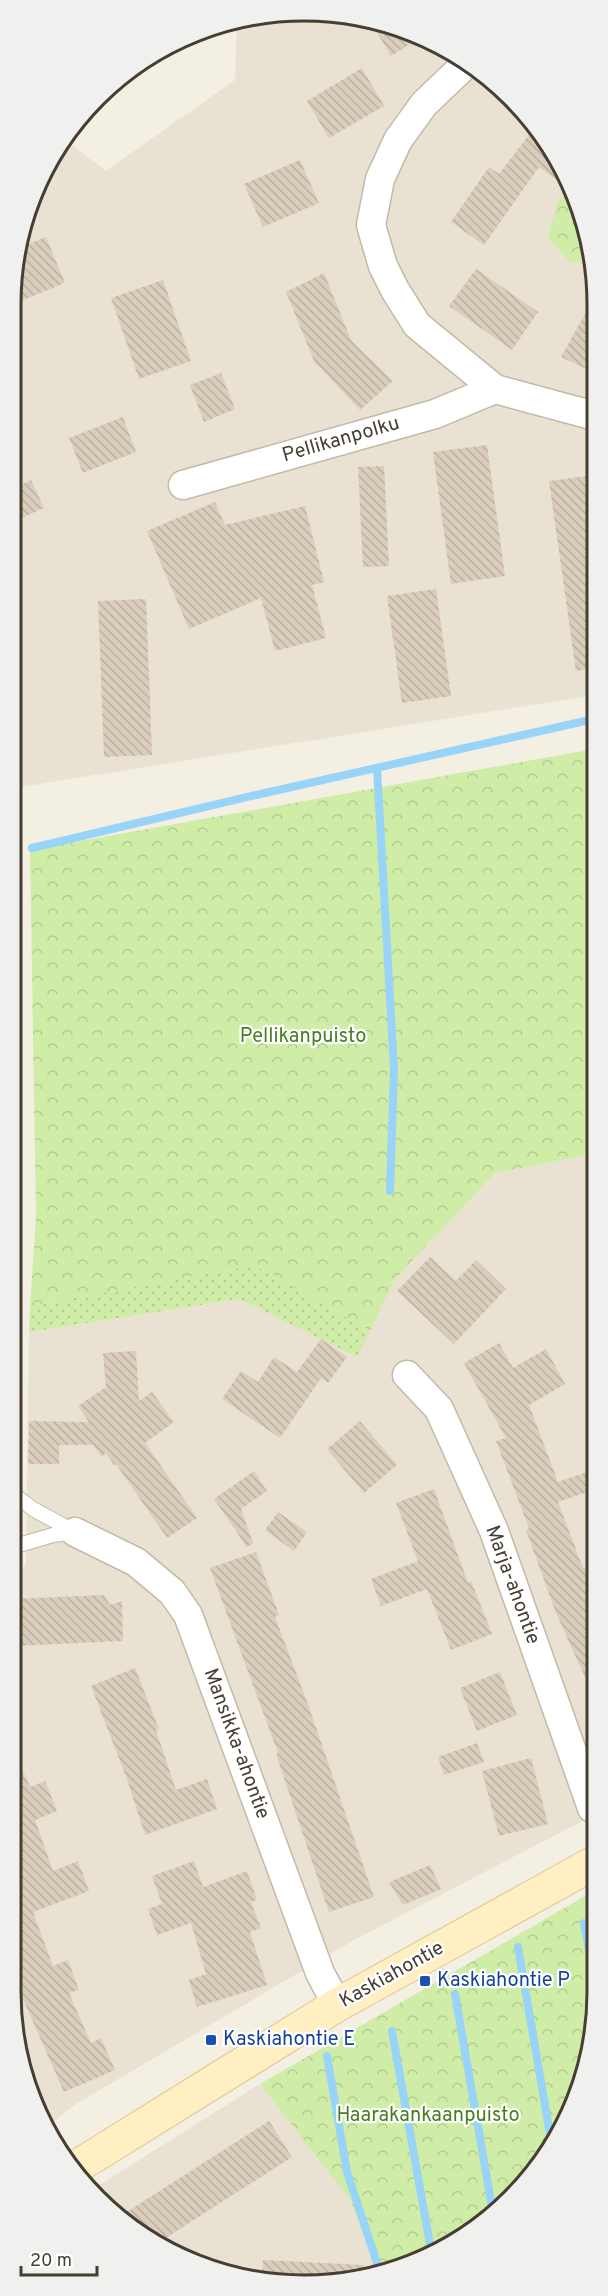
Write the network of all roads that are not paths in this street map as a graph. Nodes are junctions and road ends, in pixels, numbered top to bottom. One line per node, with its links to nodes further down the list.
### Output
1 (461, 69): 2 (street)
2 (495, 389): 3 (street); 4 (street, Pellikanpolku)
3 (587, 414)
4 (183, 485)
5 (407, 1375): 9 (street, Marja-ahontie)
6 (21, 1500): 7 (lane)
7 (75, 1532): 8 (lane); 11 (street, Mansikka-ahontie)
8 (21, 1544)
9 (587, 1794)
10 (587, 1867): 11 (street, Kaskiahontie)
11 (337, 2005): 12 (street, Kaskiahontie)
12 (80, 2165)

